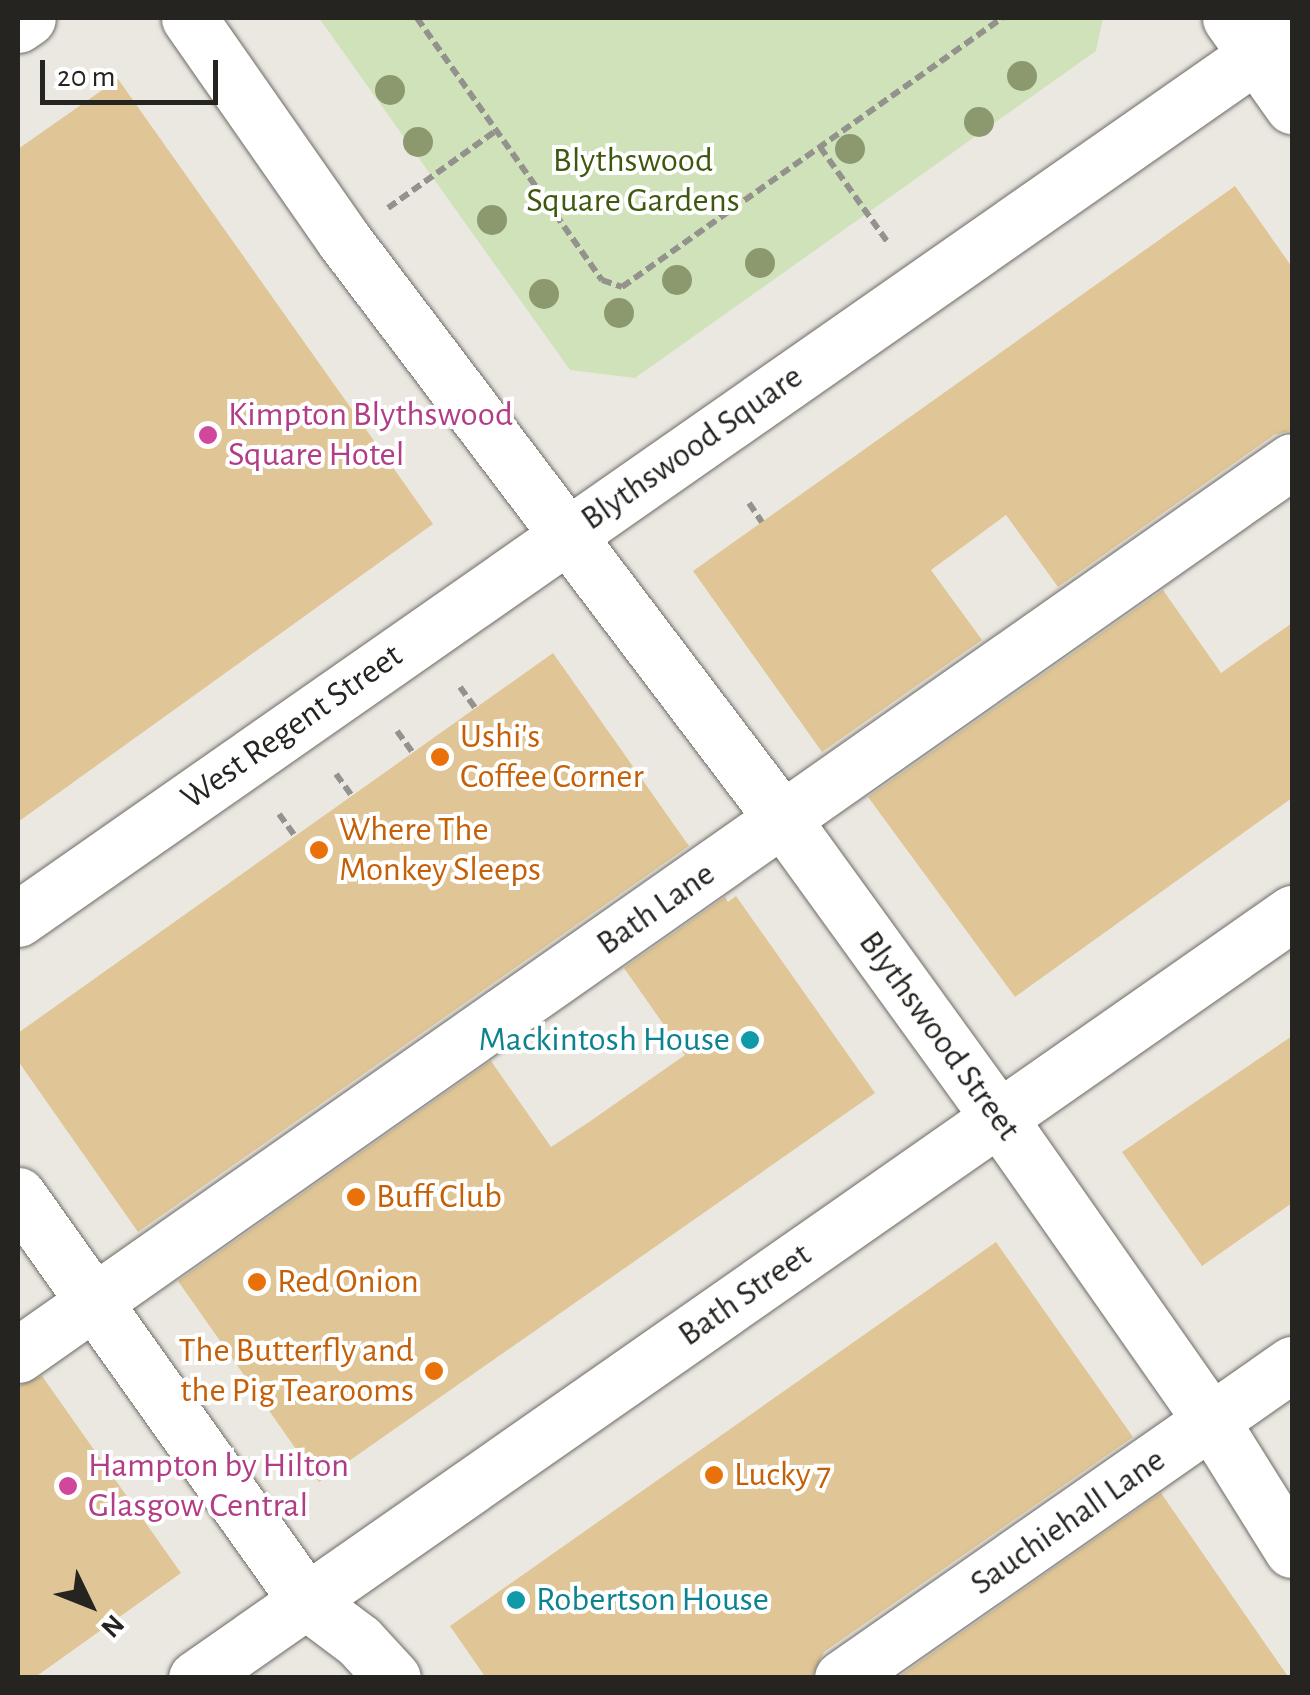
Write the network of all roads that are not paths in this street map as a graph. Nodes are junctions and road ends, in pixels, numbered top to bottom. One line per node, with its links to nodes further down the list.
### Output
1 (28, 18): 3 (street)
2 (188, 18): 7 (street, Blythswood Square)
3 (18, 25)
4 (1260, 35): 5 (street); 7 (street, Blythswood Square)
5 (1292, 106)
6 (1292, 460): 8 (street, Bath Lane)
7 (566, 536): 8 (street, Blythswood Street); 10 (street, West Regent Street)
8 (784, 821): 11 (street, Blythswood Street); 13 (street, Bath Lane)
9 (1292, 913): 11 (street, Bath Street)
10 (18, 919)
11 (999, 1118): 16 (street, Blythswood Street); 18 (street, Bath Street)
12 (18, 1195): 13 (street)
13 (93, 1301): 14 (street, Bath Lane); 18 (street)
14 (18, 1355)
15 (1292, 1364): 16 (street, Sauchiehall Lane)
16 (1212, 1422): 17 (street, Blythswood Street); 21 (street, Sauchiehall Lane)
17 (1292, 1550)
18 (307, 1602): 19 (street, Bath Street); 20 (street)
19 (196, 1678)
20 (394, 1678)
21 (842, 1678)

